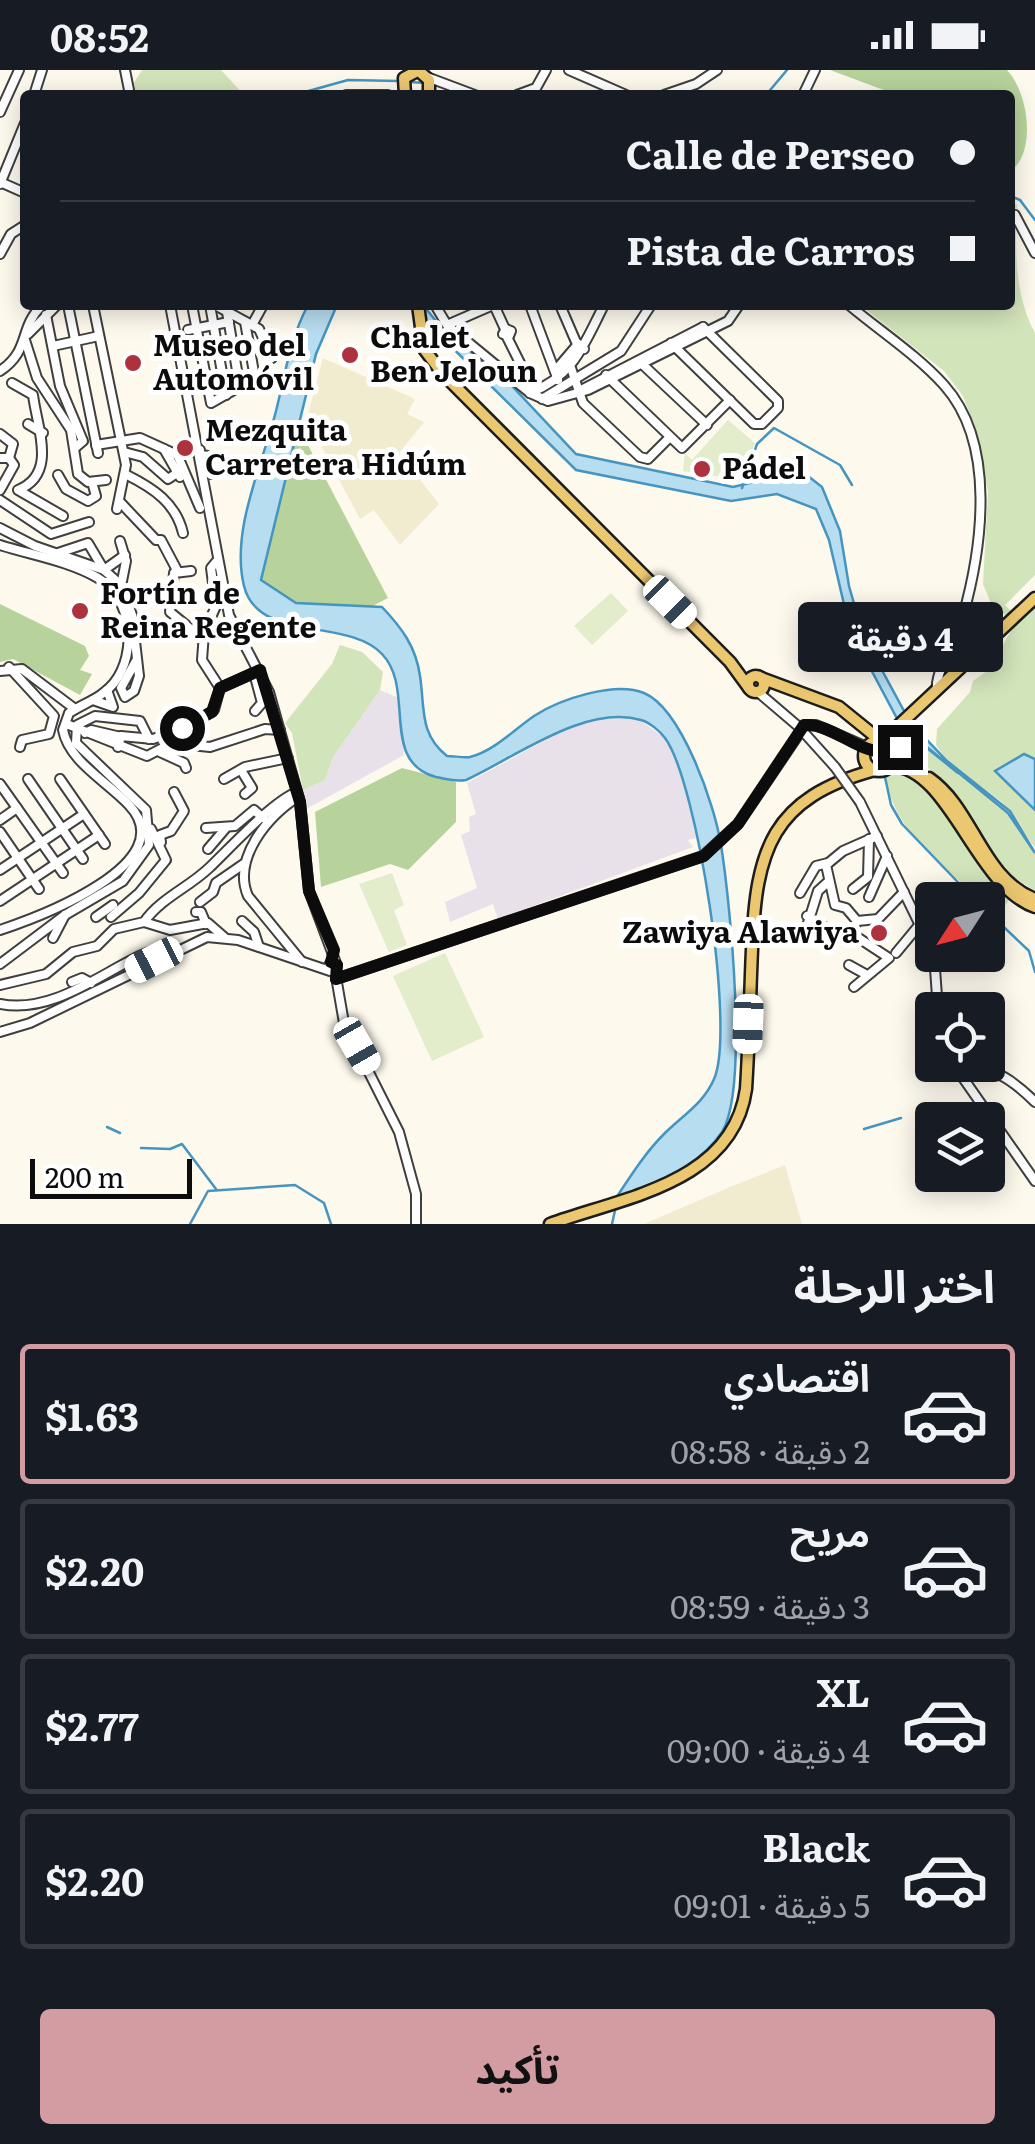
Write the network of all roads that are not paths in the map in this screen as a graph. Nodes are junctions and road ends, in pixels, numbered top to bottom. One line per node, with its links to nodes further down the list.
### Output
1 (18, 70): 11 (street)
2 (546, 70): 8 (street)
3 (717, 70): 10 (street)
4 (574, 72): 9 (street)
5 (427, 78): 6 (main road); 7 (street)
6 (404, 90)
7 (461, 90)
8 (531, 90)
9 (613, 90)
10 (679, 90)
11 (1, 106)
12 (20, 135): 13 (street)
13 (0, 183)
14 (1015, 215): 19 (street)
15 (20, 228): 16 (street)
16 (14, 232): 17 (street); 18 (street)
17 (20, 235)
18 (0, 253)
19 (1035, 253)
20 (38, 310): 52 (street)
21 (51, 310): 41 (street)
22 (69, 310): 53 (street)
23 (93, 310): 51 (street)
24 (171, 310): 86 (street)
25 (192, 310): 48 (street)
26 (213, 310): 45 (street)
27 (224, 310): 40 (street)
28 (259, 310): 44 (street)
29 (418, 310): 123 (main road)
30 (437, 310): 46 (street)
31 (468, 310): 42 (street)
32 (482, 310): 42 (street)
33 (495, 310): 60 (street)
34 (531, 310): 50 (street)
35 (564, 310): 55 (street)
36 (600, 310): 55 (street)
37 (648, 310): 57 (street)
38 (733, 310): 49 (street)
39 (856, 310): 116 (street)
40 (228, 312): 43 (street); 44 (street)
41 (46, 315): 52 (street); 54 (street)
42 (470, 315): 46 (street)
43 (228, 322): 45 (street); 69 (street)
44 (249, 323): 58 (street); 69 (street)
45 (212, 325): 48 (street); 72 (street)
46 (447, 325): 68 (street)
47 (549, 328): 50 (street)
48 (192, 329): 72 (street)
49 (705, 329): 56 (street); 74 (street)
50 (538, 333): 64 (street)
51 (99, 336): 53 (street); 75 (street)
52 (25, 339): 63 (street); 83 (street)
53 (75, 341): 54 (street); 76 (street)
54 (52, 346): 83 (street)
55 (581, 346): 62 (street); 64 (street)
56 (672, 346): 59 (street); 74 (street)
57 (616, 356): 61 (street); 66 (street)
58 (272, 358)
59 (640, 361): 61 (street); 65 (street); 78 (street)
60 (522, 367): 68 (street); 71 (street)
61 (622, 367): 65 (street)
62 (570, 368): 64 (street); 66 (street)
63 (0, 371)
64 (556, 376): 71 (street)
65 (608, 377): 70 (street); 81 (street)
66 (577, 380): 70 (street); 73 (street)
67 (12, 383): 79 (street)
68 (522, 386): 71 (street)
69 (240, 388): 72 (street)
70 (579, 391): 73 (street); 81 (street)
71 (530, 392): 73 (street)
72 (226, 395)
73 (542, 399)
74 (730, 400): 78 (street)
75 (113, 406): 76 (street); 82 (street)
76 (90, 412): 82 (street)
77 (28, 424): 79 (street)
78 (706, 425): 81 (street)
79 (43, 433): 95 (street)
80 (0, 434): 88 (street)
81 (669, 438)
82 (121, 440): 84 (street); 85 (street)
83 (76, 446): 93 (street)
84 (164, 449): 85 (street); 87 (street)
85 (124, 452): 91 (street)
86 (200, 452): 87 (street); 90 (street); 106 (street)
87 (177, 454): 97 (street)
88 (5, 458): 94 (street)
89 (58, 474): 93 (street)
90 (212, 474)
91 (127, 475): 101 (street); 109 (street)
92 (106, 480): 93 (street)
93 (92, 482)
94 (0, 490)
95 (18, 490): 96 (street); 98 (street)
96 (1, 501): 99 (street)
97 (200, 508)
98 (63, 516)
99 (89, 522)
100 (0, 528): 104 (street)
101 (183, 533)
102 (120, 541): 105 (street)
103 (0, 545): 111 (street)
104 (58, 553): 107 (street); 107 (street)
105 (125, 555): 107 (street); 110 (street)
106 (216, 562): 114 (street); 122 (street)
107 (104, 570): 110 (street)
108 (190, 571): 109 (street)
109 (178, 572): 114 (street)
110 (122, 585): 111 (street); 115 (street)
111 (116, 594): 115 (street)
112 (1035, 598): 120 (main road)
113 (937, 633): 116 (street)
114 (202, 638): 119 (street)
115 (132, 647): 117 (street); 126 (street)
116 (950, 654): 120 (street); 125 (street)
117 (138, 659)
118 (191, 659): 119 (street)
119 (203, 665): 124 (street)
120 (960, 667): 125 (main road)
121 (5, 669): 129 (street); 132 (street)
122 (257, 671): 124 (street); 130 (street); 131 (street)
123 (759, 685): 133 (street); 143 (main road)
124 (224, 686): 127 (street); 138 (street)
125 (938, 687): 143 (main road)
126 (109, 694): 128 (street); 128 (street)
127 (237, 696)
128 (93, 700): 129 (street)
129 (75, 709): 152 (street)
130 (255, 711)
131 (276, 716): 135 (street); 136 (street)
132 (66, 724): 137 (street); 138 (street); 140 (street); 152 (street)
133 (800, 727): 143 (street); 170 (street, bridge); 217 (street)
134 (33, 728): 137 (street)
135 (265, 729): 136 (street); 142 (street)
136 (280, 730): 144 (street)
137 (47, 734): 141 (street)
138 (149, 739): 140 (street)
139 (909, 739): 143 (street)
140 (120, 742): 142 (street)
141 (20, 747)
142 (160, 752): 146 (street)
143 (888, 752): 145 (main road); 148 (main road); 194 (main road)
144 (288, 758): 147 (street); 157 (street)
145 (865, 762): 148 (main road); 149 (main road)
146 (188, 768)
147 (241, 770): 153 (street); 156 (street)
148 (875, 770): 149 (main road)
149 (858, 776): 228 (main road)
150 (28, 778): 164 (street)
151 (60, 779): 160 (street)
152 (109, 779): 166 (street); 204 (street)
153 (224, 779)
154 (0, 784): 158 (street)
155 (174, 792): 175 (street)
156 (244, 794)
157 (298, 795): 159 (street); 161 (street); 217 (street)
158 (17, 808): 162 (street); 171 (street)
159 (281, 809): 161 (street); 179 (street)
160 (84, 814): 164 (street); 168 (street)
161 (263, 817): 163 (street); 169 (street)
162 (0, 820)
163 (230, 827): 165 (street); 169 (street); 173 (street)
164 (62, 828): 171 (street); 174 (street)
165 (206, 828)
166 (150, 829): 175 (street); 196 (street)
167 (0, 832): 177 (street)
168 (99, 835): 172 (street); 174 (street)
169 (244, 838): 201 (street)
170 (873, 838): 176 (street); 180 (street); 187 (street)
171 (41, 842): 177 (street); 181 (street)
172 (105, 844)
173 (208, 849)
174 (77, 850): 178 (street); 181 (street)
175 (167, 851): 198 (street)
176 (887, 856): 191 (street); 192 (street)
177 (17, 858): 182 (street); 184 (street)
178 (83, 859)
179 (245, 863): 186 (street); 202 (street)
180 (828, 863): 185 (street); 190 (street)
181 (56, 864): 183 (street); 184 (street)
182 (0, 870)
183 (63, 873)
184 (32, 880): 188 (street); 193 (street)
185 (828, 881): 197 (street); 200 (street)
186 (245, 885): 189 (street); 214 (street)
187 (853, 889)
188 (39, 890)
189 (233, 890)
190 (800, 892)
191 (904, 892): 195 (street); 200 (street)
192 (869, 897)
193 (0, 901)
194 (1035, 903)
195 (915, 914)
196 (65, 915): 207 (street); 210 (street)
197 (808, 916): 205 (street); 208 (street)
198 (96, 917)
199 (242, 920): 209 (street)
200 (857, 920): 212 (street)
201 (144, 922): 202 (street); 221 (street)
202 (206, 924): 206 (street)
203 (915, 929): 212 (street)
204 (0, 930)
205 (832, 931)
206 (224, 937): 209 (street); 211 (street)
207 (53, 938)
208 (802, 939)
209 (259, 947): 214 (street)
210 (15, 950): 213 (street); 215 (street)
211 (174, 950): 220 (street); 224 (street)
212 (891, 953): 218 (street)
213 (0, 956)
214 (305, 963): 217 (street)
215 (0, 964)
216 (849, 965): 218 (street)
217 (333, 968): 227 (street)
218 (870, 972): 222 (street)
219 (72, 982): 220 (street)
220 (91, 983): 223 (street)
221 (0, 985)
222 (854, 987)
223 (0, 1004)
224 (0, 1032)
225 (1035, 1102): 226 (street)
226 (1035, 1181)
227 (416, 1224)
228 (550, 1224)

